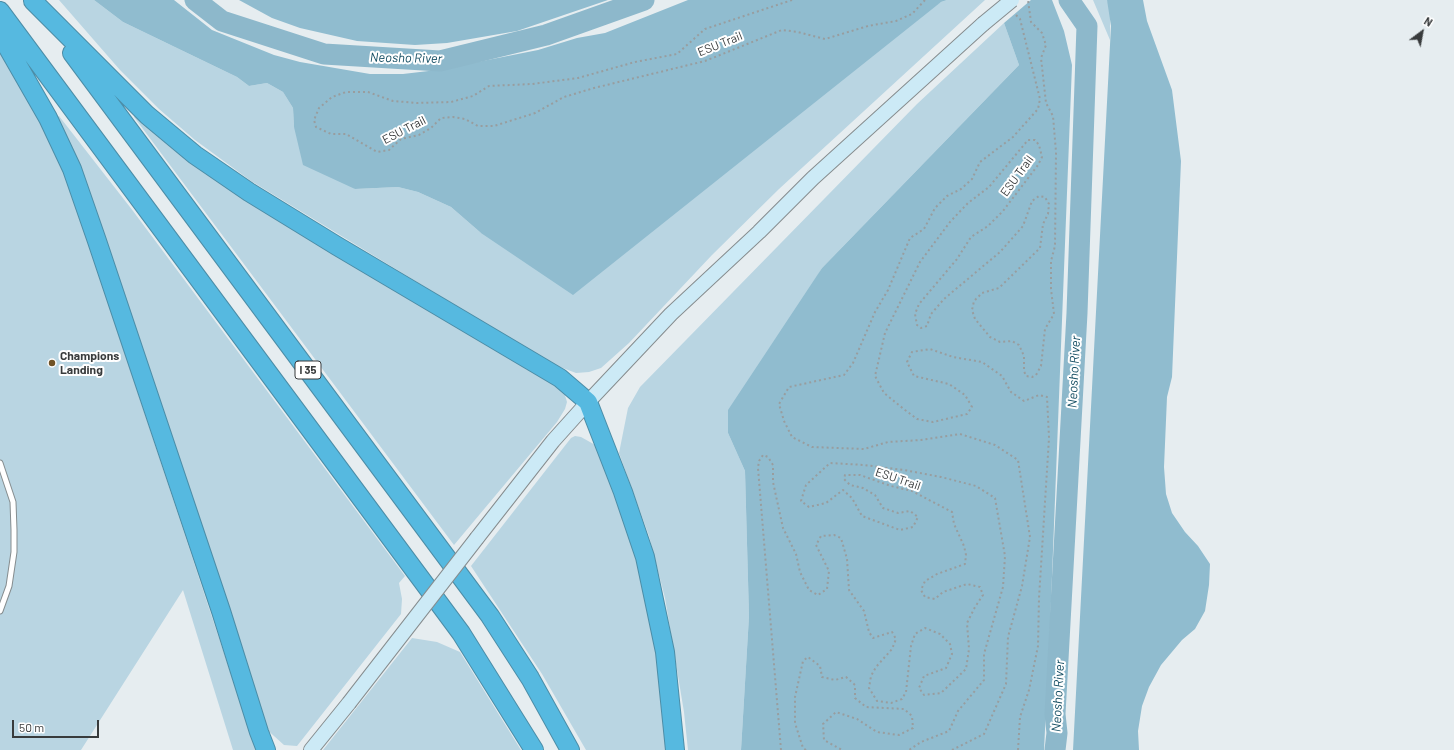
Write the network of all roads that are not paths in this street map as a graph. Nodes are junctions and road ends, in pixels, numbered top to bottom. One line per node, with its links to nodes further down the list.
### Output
1 (32, 0): 5 (highway); 11 (highway, I 35)
2 (1011, 5): 5 (main road, bridge)
3 (0, 10): 10 (highway, I 35)
4 (0, 34): 8 (highway)
5 (588, 402): 9 (main road, bridge); 12 (highway)
6 (0, 463): 7 (lane)
7 (0, 611)
8 (266, 750)
9 (311, 750)
10 (534, 750)
11 (570, 750)
12 (675, 750)

